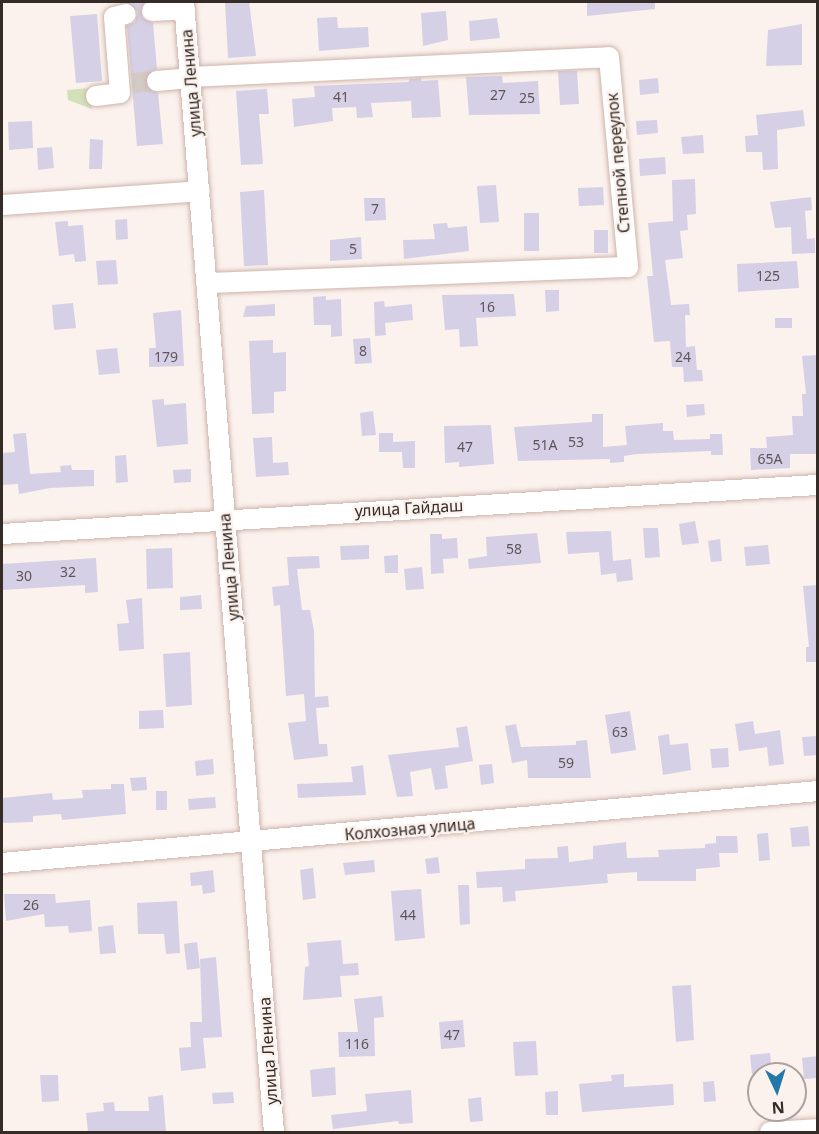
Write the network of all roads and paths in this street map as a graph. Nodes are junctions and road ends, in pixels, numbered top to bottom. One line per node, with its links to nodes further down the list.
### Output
1 (185, 5): 2 (street); 4 (street, улица Ленина)
2 (152, 11)
3 (126, 14): 6 (street)
4 (190, 78): 5 (street); 7 (street, улица Ленина); 9 (street, Степной переулок)
5 (158, 81)
6 (96, 96)
7 (200, 191): 8 (street); 9 (street, улица Ленина)
8 (2, 205)
9 (206, 283): 11 (street, улица Ленина)
10 (818, 484): 11 (street, улица Гайдаш)
11 (225, 519): 12 (street, улица Гайдаш); 14 (street, улица Ленина)
12 (2, 534)
13 (818, 791): 14 (street, Колхозная улица)
14 (253, 844): 15 (street, Колхозная улица); 17 (street, улица Ленина)
15 (2, 863)
16 (818, 1129): 18 (street)
17 (274, 1132)
18 (770, 1132)

